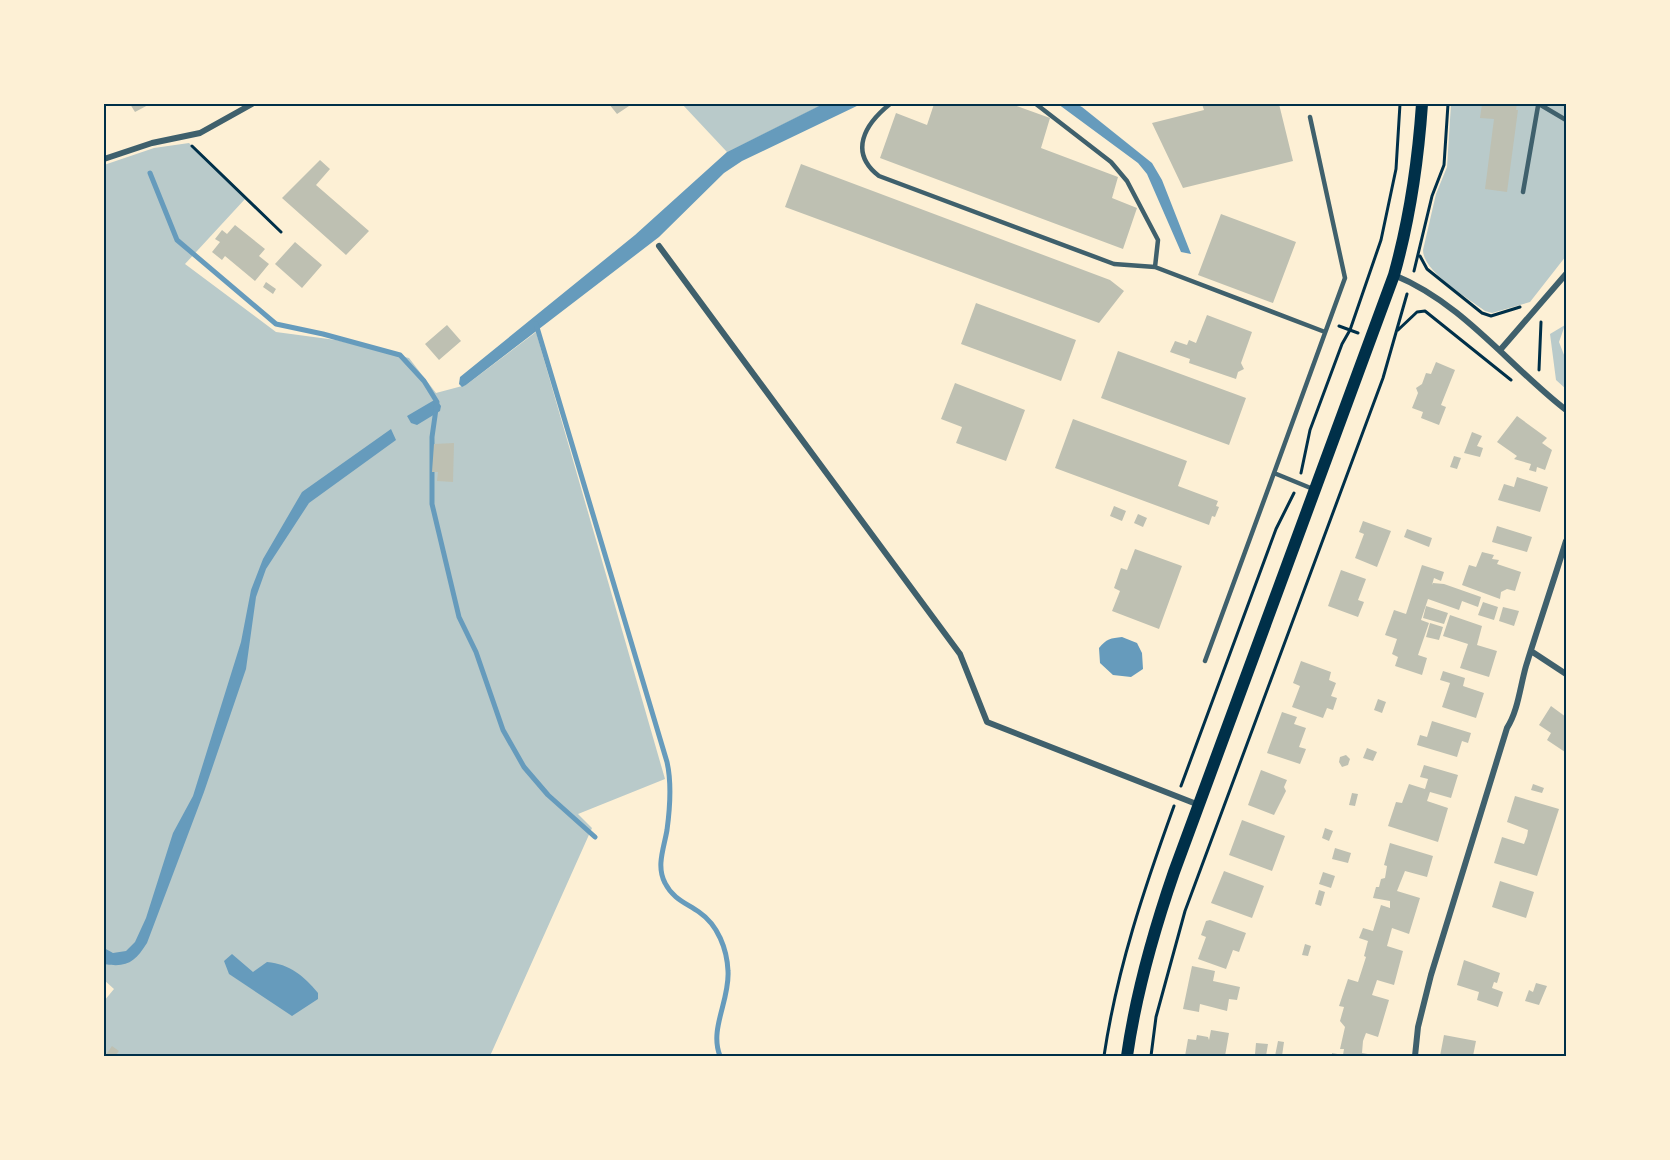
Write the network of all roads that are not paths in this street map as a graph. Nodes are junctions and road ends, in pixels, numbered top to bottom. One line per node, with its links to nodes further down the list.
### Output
1 (252, 104): 8 (street)
2 (890, 104): 11 (lane)
3 (1036, 104): 11 (lane)
4 (1422, 104): 13 (main road)
5 (1539, 105): 7 (lane); 9 (lane)
6 (1310, 117): 14 (lane)
7 (1566, 120)
8 (104, 159)
9 (1523, 192)
10 (659, 246): 23 (street)
11 (1155, 267): 14 (lane)
12 (1566, 274): 15 (street)
13 (1394, 275): 15 (street); 18 (main road)
14 (1325, 332): 17 (lane)
15 (1501, 349): 16 (street)
16 (1566, 410)
17 (1274, 473): 18 (lane); 21 (lane)
18 (1315, 490): 23 (main road)
19 (1566, 541): 20 (street)
20 (1531, 651): 22 (street); 25 (street)
21 (1205, 661)
22 (1566, 674)
23 (1199, 806): 24 (main road)
24 (1127, 1056)
25 (1415, 1056)

